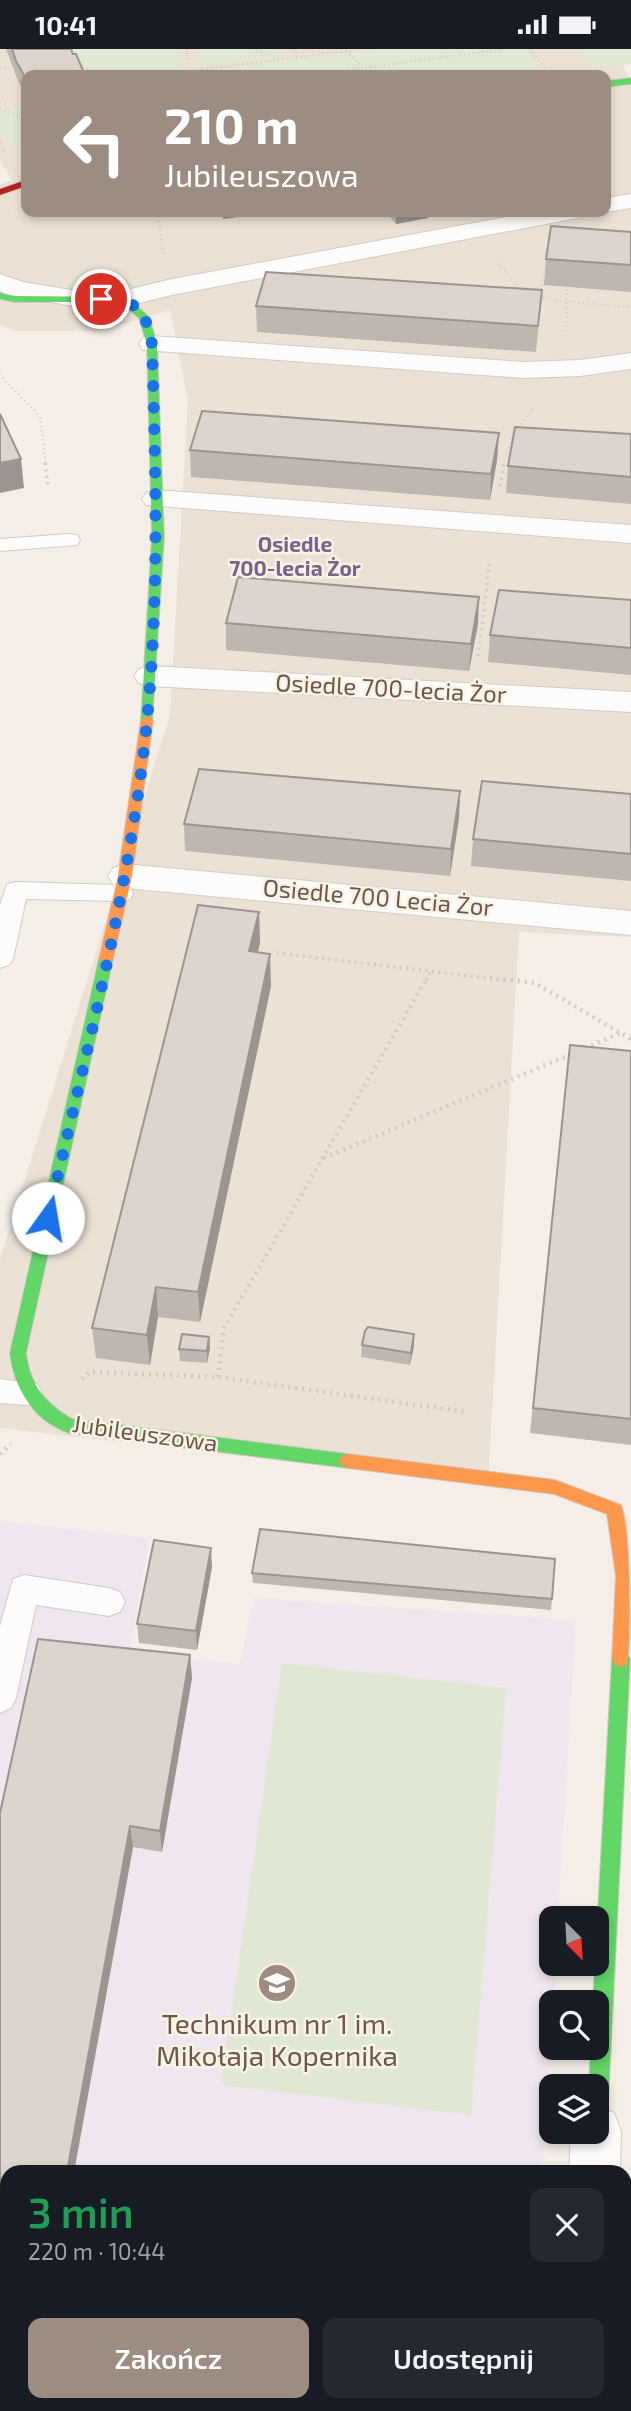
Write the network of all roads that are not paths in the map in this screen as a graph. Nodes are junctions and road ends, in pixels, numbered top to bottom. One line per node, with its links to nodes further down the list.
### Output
1 (631, 81): 2 (street)
2 (611, 84)
3 (21, 185): 4 (street)
4 (0, 192)
5 (631, 201): 6 (street)
6 (611, 204)
7 (545, 217): 11 (street)
8 (0, 282): 10 (street)
9 (0, 296): 10 (street)
10 (80, 299): 11 (street)
11 (122, 299): 12 (street, Jubileuszowa)
12 (152, 344): 13 (street); 14 (street, Jubileuszowa)
13 (631, 361)
14 (156, 499): 15 (street); 18 (street, Jubileuszowa)
15 (631, 534)
16 (69, 540): 17 (lane)
17 (0, 545)
18 (150, 676): 19 (street, Osiedle 700-lecia Żor); 20 (street, Jubileuszowa)
19 (631, 702)
20 (123, 884): 21 (street, Osiedle 700 Lecia Żor); 22 (lane); 23 (street, Jubileuszowa)
21 (631, 923)
22 (0, 959)
23 (13, 1392): 24 (street, Jubileuszowa)
24 (623, 1503): 27 (street)
25 (109, 1602): 26 (lane)
26 (0, 1698)
27 (599, 2074)
28 (595, 2144): 29 (street)
29 (594, 2165)

